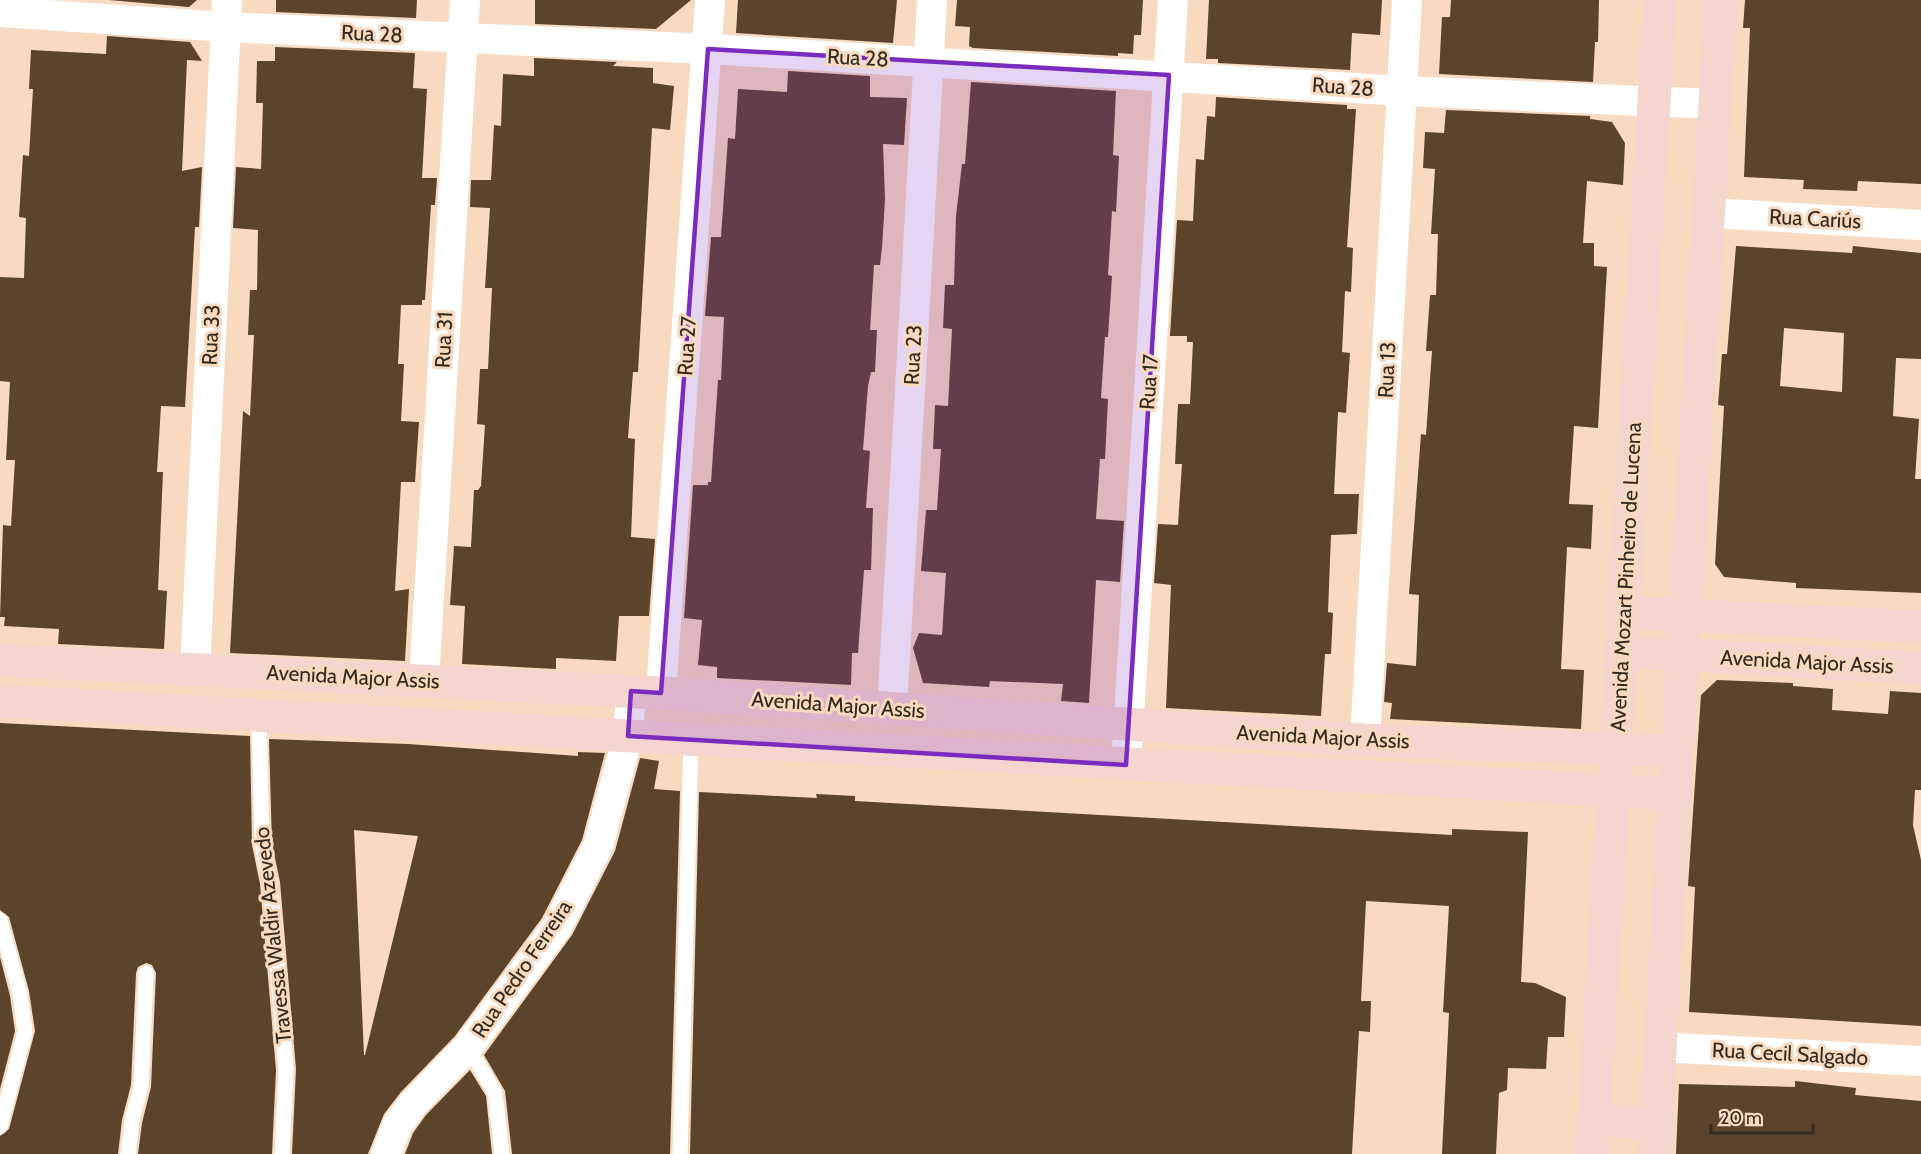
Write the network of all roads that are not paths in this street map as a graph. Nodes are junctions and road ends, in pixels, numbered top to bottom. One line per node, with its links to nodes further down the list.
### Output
1 (465, 0): 10 (street, Rua 31)
2 (710, 0): 11 (street, Rua 27)
3 (932, 0): 12 (street, Rua 23)
4 (1173, 0): 13 (street, Rua 17)
5 (1407, 0): 14 (street, Rua 13)
6 (1660, 0): 15 (street, Avenida Mozart Pinheiro de Lucena)
7 (1721, 0): 16 (street)
8 (0, 12): 9 (street, Rua 28)
9 (227, 14): 10 (street, Rua 28); 26 (street, Rua 33)
10 (462, 38): 11 (street, Rua 28); 27 (street, Rua 31)
11 (708, 49): 12 (street, Rua 28); 28 (street, Rua 27)
12 (930, 62): 13 (street, Rua 28); 30 (street, Rua 23)
13 (1169, 75): 14 (street, Rua 28); 32 (street, Rua 17)
14 (1403, 91): 15 (street, Rua 28); 35 (street, Rua 13)
15 (1654, 102): 16 (street, Rua 28); 19 (street, Avenida Mozart Pinheiro de Lucena)
16 (1716, 104): 17 (street)
17 (1709, 213): 18 (street, Rua Cariús); 20 (street)
18 (1921, 225)
19 (1623, 612): 20 (street, Avenida Major Assis); 22 (street, Avenida Mozart Pinheiro de Lucena)
20 (1684, 615): 21 (street, Avenida Major Assis); 23 (street)
21 (1921, 627)
22 (1621, 651): 23 (street, Avenida Major Assis); 36 (street, Avenida Mozart Pinheiro de Lucena)
23 (1683, 655): 25 (street, Avenida Major Assis); 37 (street)
24 (0, 660): 26 (street, Avenida Major Assis)
25 (1921, 668)
26 (195, 670): 27 (street, Avenida Major Assis)
27 (424, 680): 28 (street, Avenida Major Assis)
28 (646, 692): 30 (street, Avenida Major Assis); 33 (street, Rua Pedro Ferreira)
29 (0, 701): 31 (street, Avenida Major Assis)
30 (892, 709): 32 (street, Avenida Major Assis)
31 (260, 715): 33 (street, Avenida Major Assis); 50 (lane, Travessa Waldir Azevedo)
32 (1128, 725): 35 (street, Avenida Major Assis); 38 (street, Rua 17)
33 (628, 736): 34 (street, Avenida Major Assis); 43 (street, Rua Pedro Ferreira)
34 (691, 740): 38 (street, Avenida Major Assis); 53 (lane)
35 (1365, 740): 36 (street, Avenida Major Assis)
36 (1616, 749): 37 (street, Avenida Major Assis); 39 (street, Avenida Mozart Pinheiro de Lucena)
37 (1677, 751): 40 (street)
38 (1126, 765): 39 (street, Avenida Major Assis)
39 (1613, 790): 40 (street, Avenida Major Assis); 46 (street, Avenida Mozart Pinheiro de Lucena)
40 (1674, 794): 44 (street)
41 (0, 920): 47 (lane)
42 (146, 973): 49 (lane)
43 (468, 1047): 51 (street, Rua Pedro Ferreira); 52 (lane)
44 (1659, 1047): 45 (street, Rua Cecil Salgado); 48 (street)
45 (1921, 1061)
46 (1594, 1120): 48 (street); 54 (street, Avenida Mozart Pinheiro de Lucena)
47 (0, 1127)
48 (1655, 1138)
49 (128, 1154)
50 (282, 1154)
51 (387, 1154)
52 (502, 1154)
53 (680, 1154)
54 (1592, 1154)

